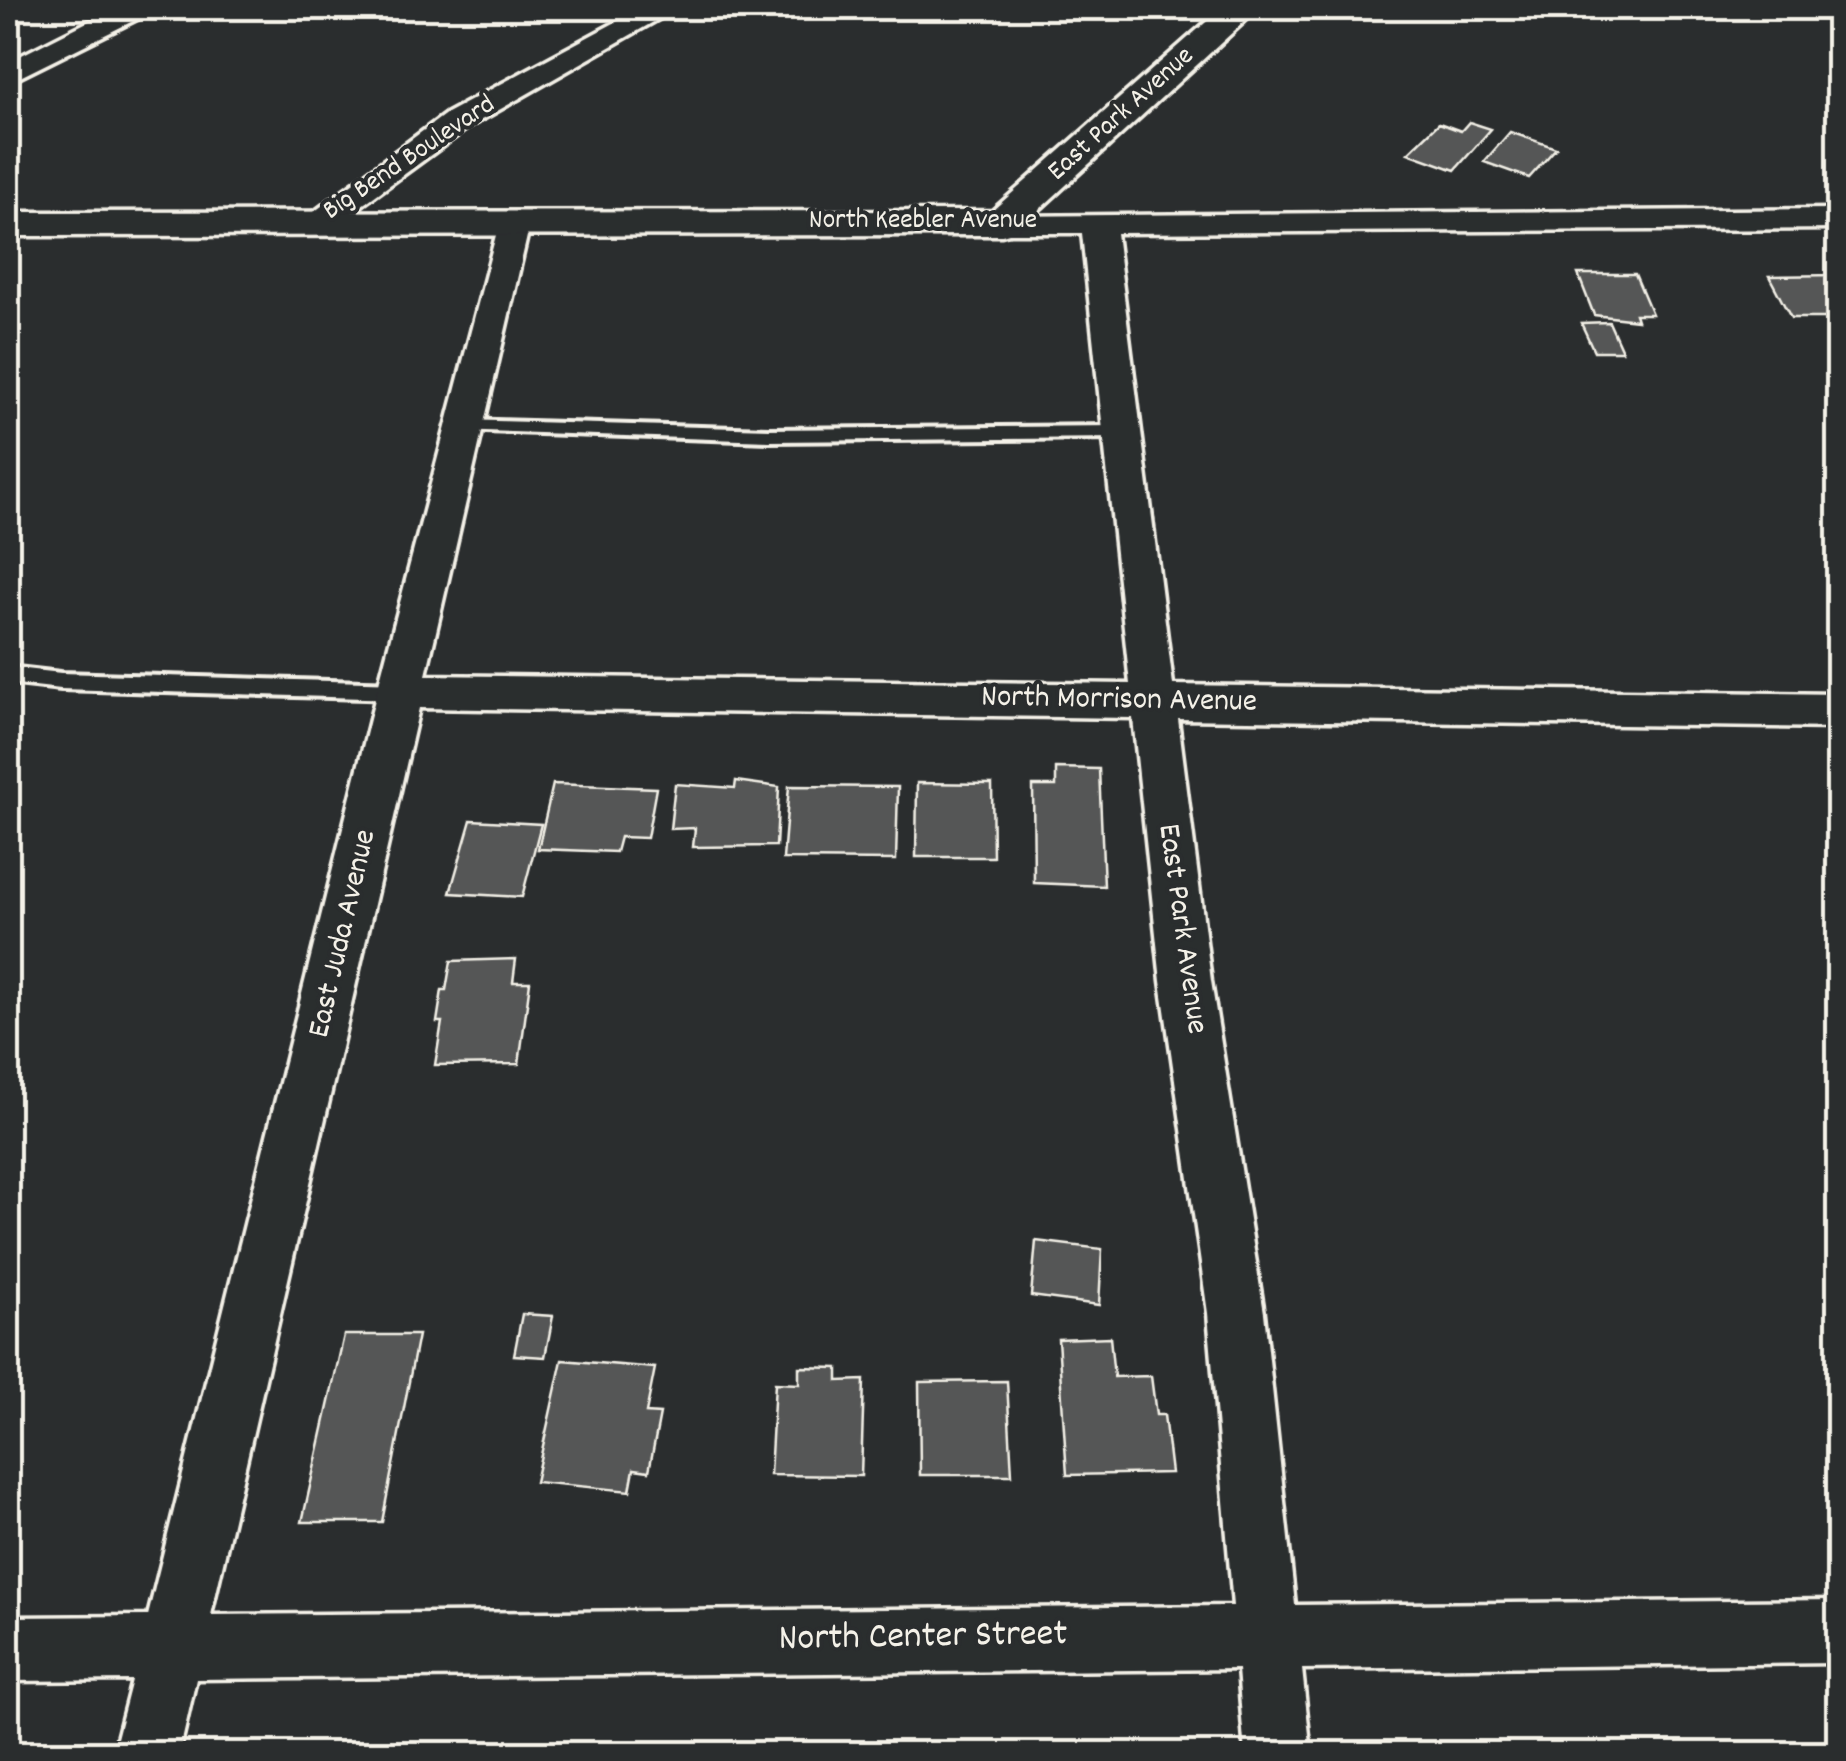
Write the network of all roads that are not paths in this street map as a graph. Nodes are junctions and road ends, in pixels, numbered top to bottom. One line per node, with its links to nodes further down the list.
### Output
1 (138, 8): 4 (street)
2 (663, 8): 8 (street, Big Bend Boulevard)
3 (1242, 8): 6 (street, East Park Avenue)
4 (8, 74)
5 (1838, 219): 7 (street, North Keebler Avenue)
6 (1002, 222): 7 (street, North Keebler Avenue); 9 (street, North Keebler Avenue)
7 (1098, 222): 12 (street, East Park Avenue)
8 (316, 223): 9 (street, North Keebler Avenue); 10 (street, North Keebler Avenue)
9 (513, 223): 11 (street, East Juda Avenue)
10 (8, 224)
11 (463, 426): 12 (lane); 14 (street, East Juda Avenue)
12 (1119, 432): 15 (street, East Park Avenue)
13 (8, 674): 14 (lane)
14 (400, 692): 15 (street, North Morrison Avenue); 19 (street, East Juda Avenue)
15 (1152, 700): 16 (street, North Morrison Avenue); 18 (street, East Park Avenue)
16 (1838, 711)
17 (1838, 1632): 18 (street, North Center Street)
18 (1266, 1635): 19 (street, North Center Street); 22 (street, East Park Avenue)
19 (172, 1646): 20 (street, North Center Street); 21 (street, East Juda Avenue)
20 (8, 1649)
21 (146, 1754)
22 (1278, 1754)

